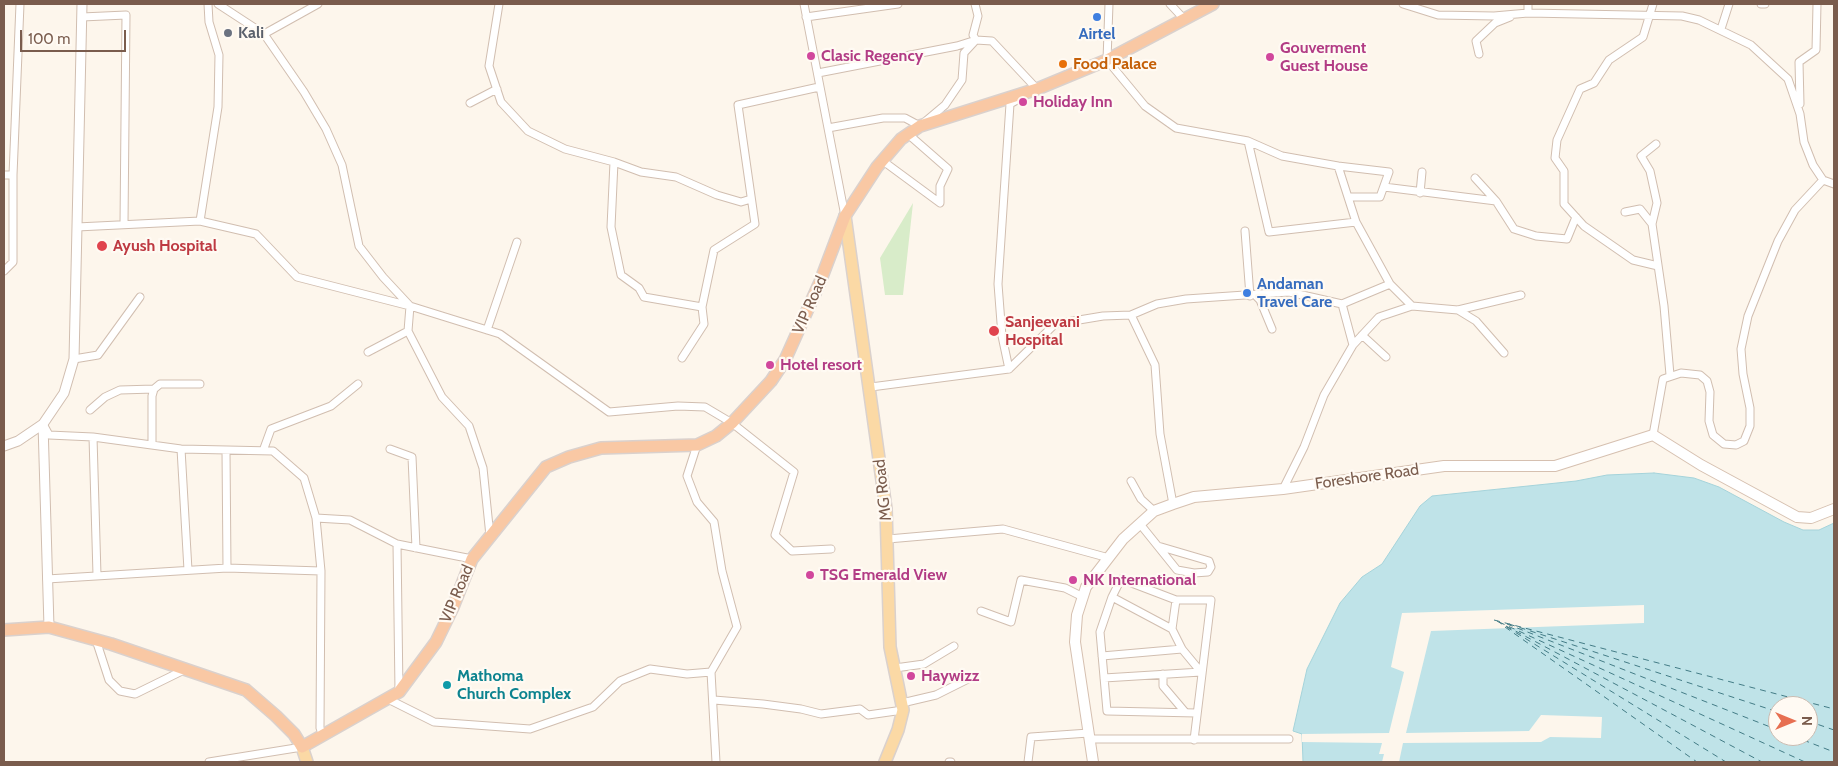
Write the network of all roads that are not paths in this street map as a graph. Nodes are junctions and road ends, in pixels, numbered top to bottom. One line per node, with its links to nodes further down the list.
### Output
1 (20, 4): 44 (street)
2 (82, 4): 21 (street)
3 (208, 4): 57 (street)
4 (218, 4): 25 (street)
5 (318, 4): 25 (street)
6 (499, 4): 31 (street)
7 (804, 4): 22 (street)
8 (898, 4): 22 (street)
9 (974, 4): 26 (street)
10 (1109, 4): 28 (street)
11 (1170, 4): 23 (street)
12 (1213, 4): 23 (highway, VIP Road)
13 (1403, 4): 19 (street)
14 (1528, 4): 18 (street)
15 (1653, 4): 20 (street)
16 (1729, 4): 24 (street)
17 (1817, 4): 34 (street)
18 (1528, 13): 19 (street); 20 (street)
19 (1517, 14): 27 (street)
20 (1648, 16): 24 (street); 56 (street)
21 (82, 17): 59 (street); 61 (street)
22 (806, 17): 29 (street)
23 (1184, 19): 28 (highway, VIP Road)
24 (1721, 29): 34 (street)
25 (264, 34): 71 (street)
26 (976, 40): 29 (street); 32 (street); 35 (street)
27 (1478, 54)
28 (1107, 60): 32 (highway, VIP Road); 38 (street)
29 (818, 74): 30 (street)
30 (819, 87): 36 (street); 52 (street)
31 (497, 89): 33 (street); 41 (street)
32 (1037, 89): 35 (highway, VIP Road); 86 (street)
33 (470, 103)
34 (1800, 114): 47 (street)
35 (920, 126): 36 (street); 37 (highway, VIP Road)
36 (828, 128): 55 (street)
37 (908, 134): 40 (highway, VIP Road); 40 (street)
38 (1248, 141): 42 (street); 58 (street)
39 (1656, 144): 60 (street)
40 (883, 161): 55 (highway, VIP Road)
41 (614, 162): 52 (street); 73 (street)
42 (1338, 166): 49 (street); 51 (street)
43 (1422, 172): 50 (street)
44 (13, 174): 45 (street); 65 (street)
45 (4, 175)
46 (1475, 178): 53 (street)
47 (1823, 180): 48 (street); 87 (street)
48 (1834, 184)
49 (1384, 187): 50 (street); 51 (street)
50 (1420, 193): 53 (street)
51 (1348, 197): 58 (street)
52 (751, 199): 73 (street)
53 (1496, 201): 56 (street)
54 (1625, 212): 60 (street)
55 (845, 216): 90 (main road, MG Road); 93 (highway, VIP Road)
56 (1576, 217): 64 (street)
57 (200, 222): 59 (street); 71 (street)
58 (1356, 222): 66 (street)
59 (124, 224): 61 (street)
60 (1652, 224): 64 (street)
61 (78, 227): 85 (street)
62 (1245, 231): 67 (street)
63 (517, 242): 78 (street)
64 (1658, 266): 87 (street)
65 (4, 271)
66 (1390, 284): 70 (street); 72 (street)
67 (1252, 295): 70 (street); 75 (street); 76 (street)
68 (1521, 295): 74 (street)
69 (140, 297): 85 (street)
70 (1342, 304): 80 (street)
71 (410, 306): 77 (street); 78 (street)
72 (1412, 306): 74 (street); 79 (street)
73 (702, 307): 84 (street)
74 (1458, 310): 82 (street)
75 (1132, 315): 86 (street); 106 (street)
76 (1272, 329)
77 (408, 330): 81 (street); 111 (street)
78 (487, 330): 93 (street)
79 (1362, 335): 80 (street); 83 (street)
80 (1353, 345): 105 (street)
81 (368, 352)
82 (1504, 353)
83 (1386, 357)
84 (682, 358)
85 (74, 359): 94 (street)
86 (1010, 369): 90 (street)
87 (1670, 375): 95 (street)
88 (200, 384): 91 (street)
89 (358, 384): 103 (street)
90 (870, 386): 112 (main road, MG Road)
91 (154, 389): 92 (street); 97 (street)
92 (90, 410)
93 (732, 423): 98 (highway, VIP Road); 116 (street)
94 (43, 424): 96 (street); 99 (street); 123 (street)
95 (1654, 435): 105 (main road, Foreshore Road); 107 (main road)
96 (93, 437): 97 (street); 122 (street)
97 (152, 445): 100 (street)
98 (697, 445): 111 (highway, VIP Road); 137 (street)
99 (4, 446)
100 (181, 449): 102 (street); 120 (street)
101 (390, 449): 115 (street)
102 (226, 451): 103 (street); 119 (street)
103 (263, 451): 109 (street)
104 (1131, 481): 108 (street)
105 (1282, 489): 106 (main road, Foreshore Road)
106 (1173, 504): 108 (main road, Foreshore Road)
107 (1834, 509)
108 (1154, 511): 110 (main road, Foreshore Road)
109 (316, 518): 113 (street); 121 (street)
110 (1140, 524): 114 (street); 117 (main road, Foreshore Road)
111 (490, 536): 118 (highway, VIP Road)
112 (888, 539): 117 (street); 135 (main road, MG Road)
113 (397, 544): 115 (street); 142 (street)
114 (1158, 546): 114 (street)
115 (416, 548): 118 (street)
116 (832, 549)
117 (1109, 558): 124 (main road, Foreshore Road)
118 (472, 560): 142 (highway, VIP Road)
119 (227, 568): 120 (street); 121 (street)
120 (188, 570): 122 (street)
121 (321, 571): 148 (street)
122 (97, 575): 123 (street)
123 (47, 579): 128 (street)
124 (1083, 597): 127 (street); 149 (main road, Foreshore Road)
125 (1112, 597): 126 (street); 129 (street); 134 (street)
126 (1176, 600): 129 (street); 138 (street)
127 (981, 611)
128 (49, 626): 130 (highway); 131 (highway)
129 (1172, 629): 133 (street)
130 (4, 630)
131 (96, 640): 136 (highway); 136 (street)
132 (954, 646): 135 (street)
133 (1182, 649): 134 (street); 138 (street)
134 (1102, 656): 141 (street)
135 (895, 668): 145 (main road, MG Road)
136 (186, 669): 152 (highway)
137 (711, 672): 143 (street); 144 (street)
138 (1201, 672): 139 (street); 147 (street)
139 (1163, 674): 141 (street); 146 (street)
140 (972, 677): 145 (street)
141 (1104, 678): 146 (street)
142 (399, 692): 143 (highway, VIP Road)
143 (388, 699): 148 (highway, VIP Road)
144 (714, 700): 145 (street); 155 (street)
145 (902, 707): 156 (main road, MG Road)
146 (1185, 712): 147 (street)
147 (1196, 713): 151 (street)
148 (323, 736): 152 (highway, VIP Road)
149 (1089, 736): 151 (street); 157 (street); 158 (main road, Foreshore Road)
150 (1289, 738): 151 (street)
151 (1194, 740)
152 (302, 748): 153 (street); 154 (main road)
153 (210, 762)
154 (307, 762)
155 (716, 762)
156 (885, 762)
157 (1028, 762)
158 (1094, 762)

